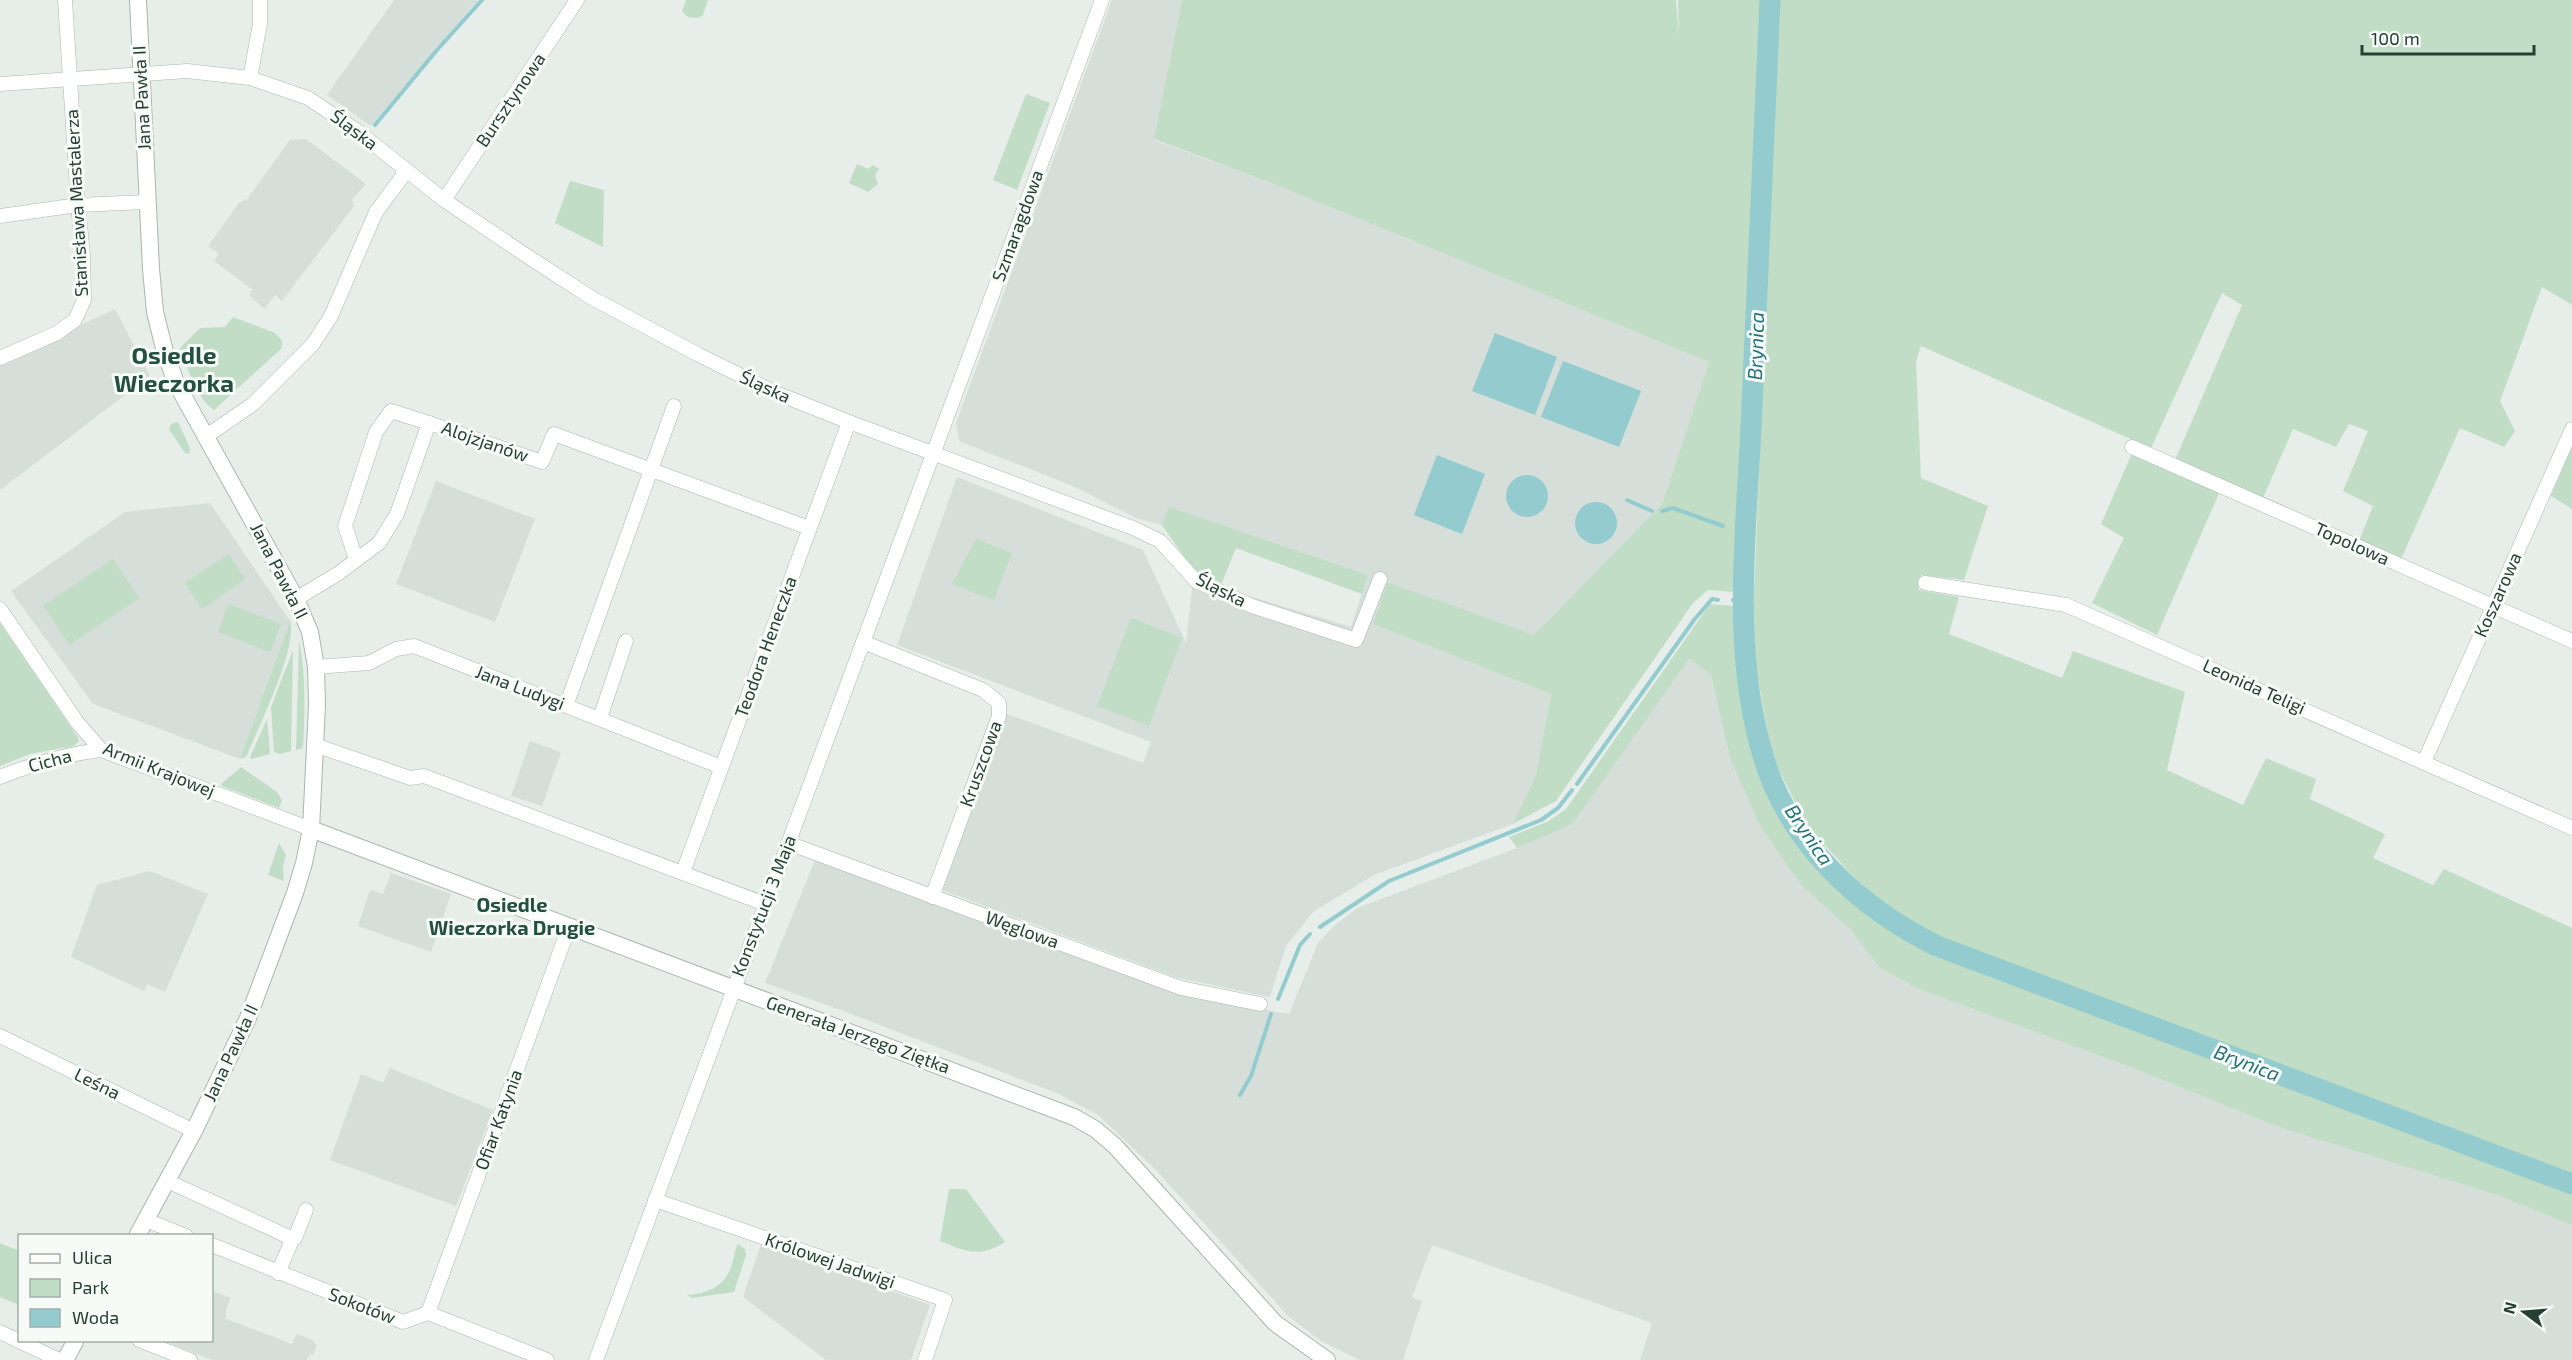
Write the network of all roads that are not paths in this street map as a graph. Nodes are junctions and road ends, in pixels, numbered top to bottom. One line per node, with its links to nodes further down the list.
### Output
1 (65, 0): 7 (street, Stanisława Mastalerza)
2 (138, 0): 6 (street, Jana Pawła II)
3 (260, 0): 8 (street)
4 (577, 0): 11 (street, Bursztynowa)
5 (1102, 0): 22 (street, Szmaragdowa)
6 (141, 73): 7 (street, Śląska); 8 (street, Śląska); 12 (street, Jana Pawła II)
7 (70, 78): 9 (street, Śląska); 13 (street, Stanisława Mastalerza)
8 (250, 78): 10 (street, Śląska)
9 (0, 84)
10 (405, 170): 11 (street, Śląska); 20 (street)
11 (444, 200): 17 (street, Śląska)
12 (147, 202): 13 (street); 20 (street, Jana Pawła II)
13 (78, 205): 14 (street); 15 (street, Stanisława Mastalerza)
14 (0, 216)
15 (0, 357)
16 (674, 406): 23 (street)
17 (849, 422): 22 (street, Śląska); 24 (street, Teodora Heneczka)
18 (429, 423): 23 (street, Alojzjanów); 25 (street, Alojzjanów); 25 (street)
19 (2572, 429): 29 (street, Koszarowa)
20 (205, 437): 28 (street, Jana Pawła II)
21 (2132, 447): 29 (street, Topolowa)
22 (933, 452): 26 (street, Śląska); 33 (street, Konstytucji 3 Maja)
23 (650, 471): 24 (street, Alojzjanów); 35 (street)
24 (810, 528): 40 (street, Teodora Heneczka)
25 (356, 559): 28 (street, Alojzjanów)
26 (1380, 579)
27 (1925, 583): 39 (street, Leonida Teligi)
28 (296, 599): 34 (street, Jana Pawła II)
29 (2493, 606): 32 (street, Topolowa); 39 (street, Koszarowa)
30 (0, 609): 38 (street, Armii Krajowej)
31 (626, 641): 36 (street)
32 (2572, 641)
33 (863, 642): 44 (street, Konstytucji 3 Maja); 46 (street, Kruszcowa)
34 (316, 666): 35 (street, Jana Ludygi); 37 (street, Jana Pawła II)
35 (566, 706): 36 (street, Jana Ludygi)
36 (600, 718): 40 (street, Jana Ludygi)
37 (315, 745): 43 (street, Jana Pawła II); 45 (street)
38 (101, 750): 41 (street, Cicha); 43 (street, Armii Krajowej)
39 (2424, 762): 42 (street, Leonida Teligi)
40 (721, 767): 45 (street, Teodora Heneczka)
41 (0, 777)
42 (2572, 828)
43 (311, 829): 48 (street, Generała Jerzego Ziętka); 52 (street, Jana Pawła II)
44 (788, 843): 46 (street, Węglowa); 47 (street, Konstytucji 3 Maja)
45 (683, 872): 47 (street)
46 (932, 897): 50 (street, Węglowa)
47 (765, 904): 49 (street, Konstytucji 3 Maja)
48 (569, 927): 49 (street, Generała Jerzego Ziętka); 62 (street, Ofiar Katynia)
49 (734, 988): 54 (street, Konstytucji 3 Maja); 74 (street, Generała Jerzego Ziętka)
50 (1260, 1004)
51 (0, 1036): 52 (street, Leśna)
52 (195, 1131): 56 (street, Jana Pawła II)
53 (176, 1185): 59 (street)
54 (655, 1200): 72 (street, Konstytucji 3 Maja); 73 (street, Królowej Jadwigi)
55 (306, 1210): 59 (street)
56 (146, 1220): 57 (street, Jana Pawła II); 58 (street)
57 (138, 1234)
58 (181, 1234)
59 (290, 1240): 61 (street)
60 (213, 1245): 61 (street, Sokołów)
61 (278, 1273): 62 (street, Sokołów)
62 (428, 1313): 71 (street)
63 (0, 1332): 64 (street)
64 (18, 1341)
65 (21, 1342): 68 (street)
66 (75, 1342): 69 (street)
67 (142, 1342): 70 (street)
68 (59, 1360)
69 (65, 1360)
70 (189, 1360)
71 (547, 1360)
72 (596, 1360)
73 (925, 1360)
74 (1327, 1360)

